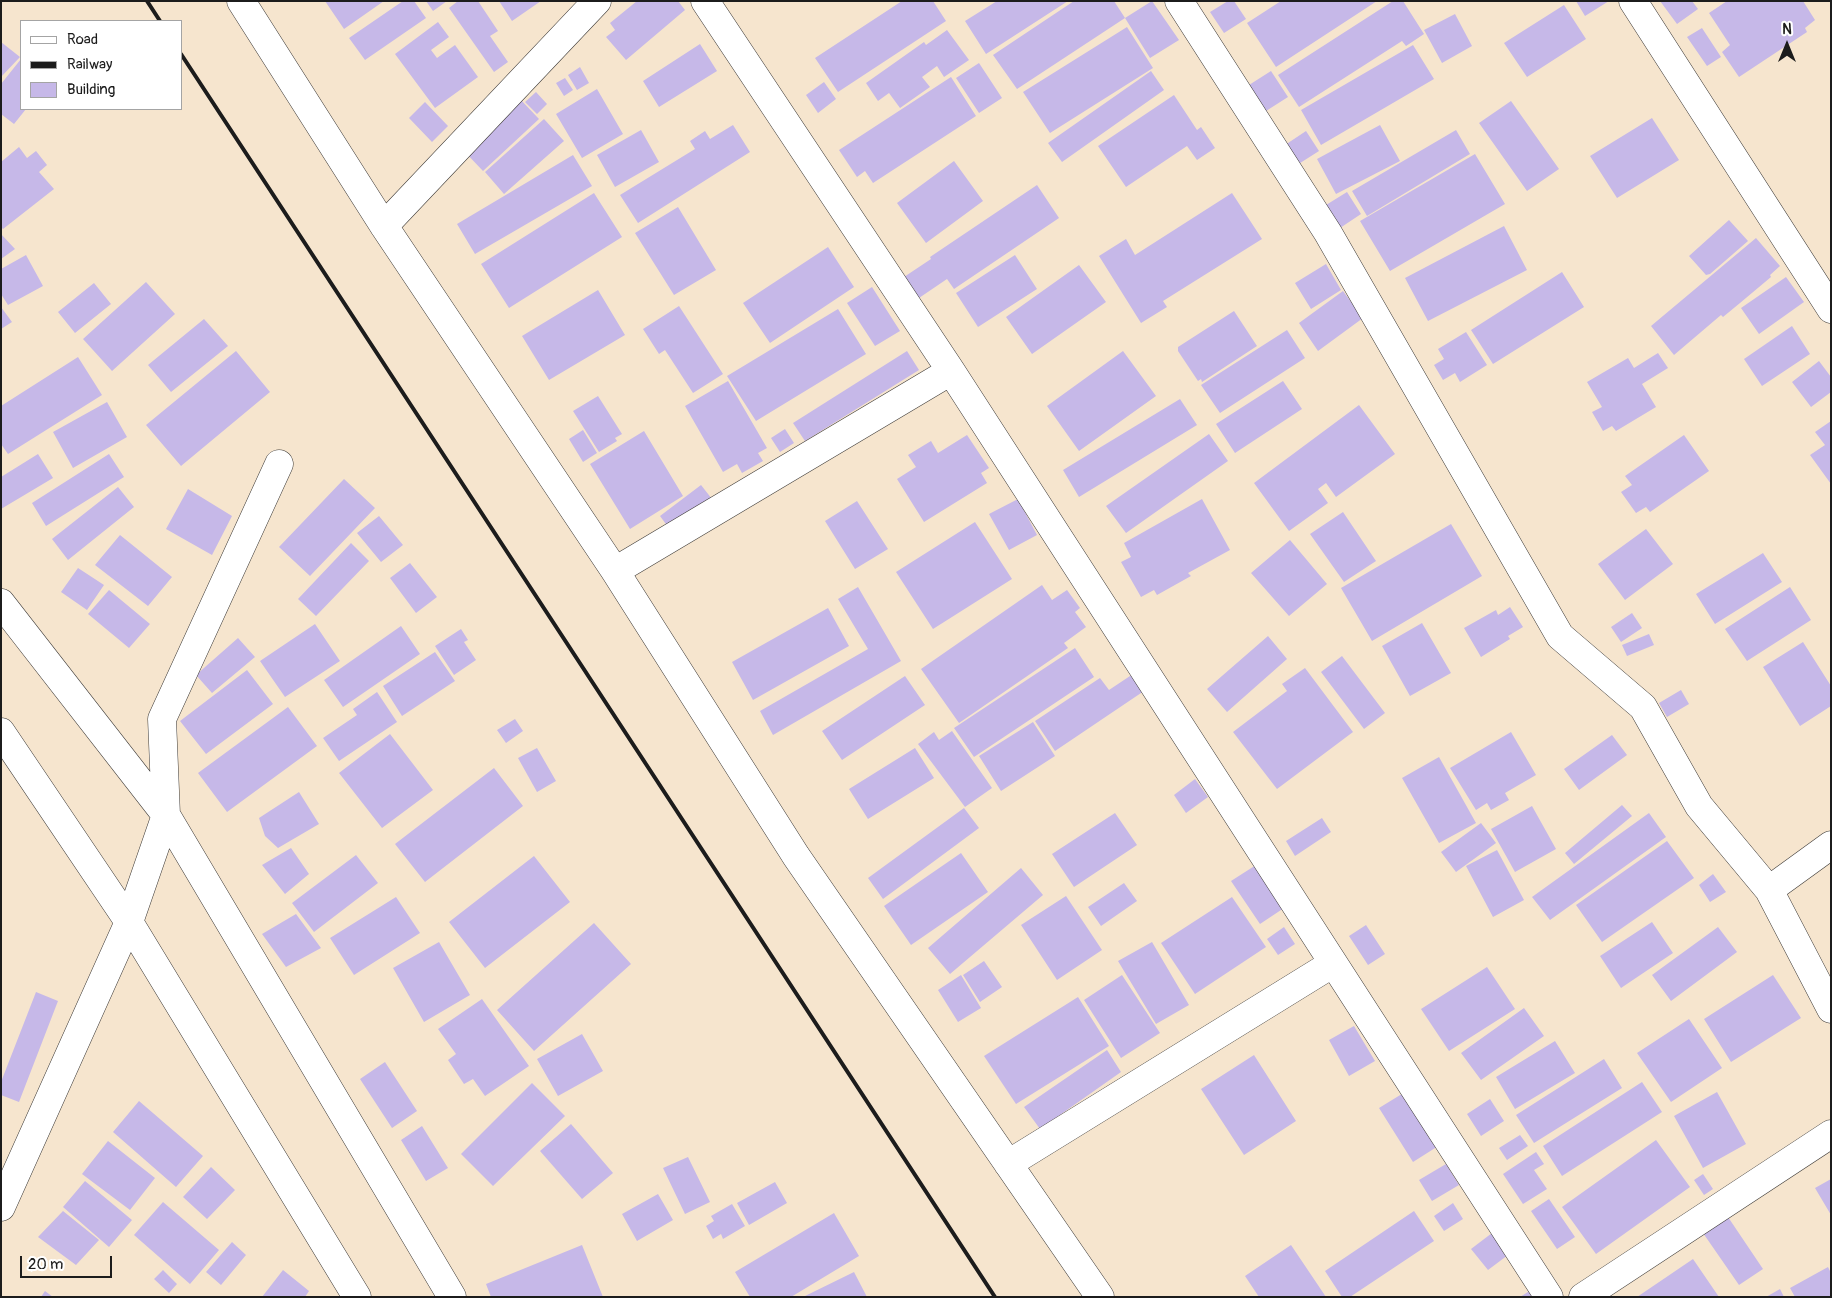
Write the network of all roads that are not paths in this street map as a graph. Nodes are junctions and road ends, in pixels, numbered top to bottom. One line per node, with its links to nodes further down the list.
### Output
1 (241, 1): 6 (street)
2 (597, 1): 6 (street)
3 (705, 1): 8 (street)
4 (1179, 1): 15 (street)
5 (1633, 1): 7 (street)
6 (384, 226): 10 (street)
7 (1831, 309)
8 (951, 372): 10 (street); 17 (street)
9 (279, 464): 13 (street)
10 (615, 571): 20 (street)
11 (1, 603): 13 (street)
12 (1, 732): 16 (street)
13 (166, 815): 16 (street); 23 (street)
14 (1831, 845): 15 (street)
15 (1769, 890): 18 (street)
16 (129, 922): 21 (street); 22 (street)
17 (1332, 964): 20 (street); 25 (street)
18 (1831, 1009)
19 (1831, 1134): 26 (street)
20 (1008, 1164): 24 (street)
21 (1, 1207)
22 (358, 1297)
23 (452, 1297)
24 (1100, 1297)
25 (1549, 1297)
26 (1583, 1297)

